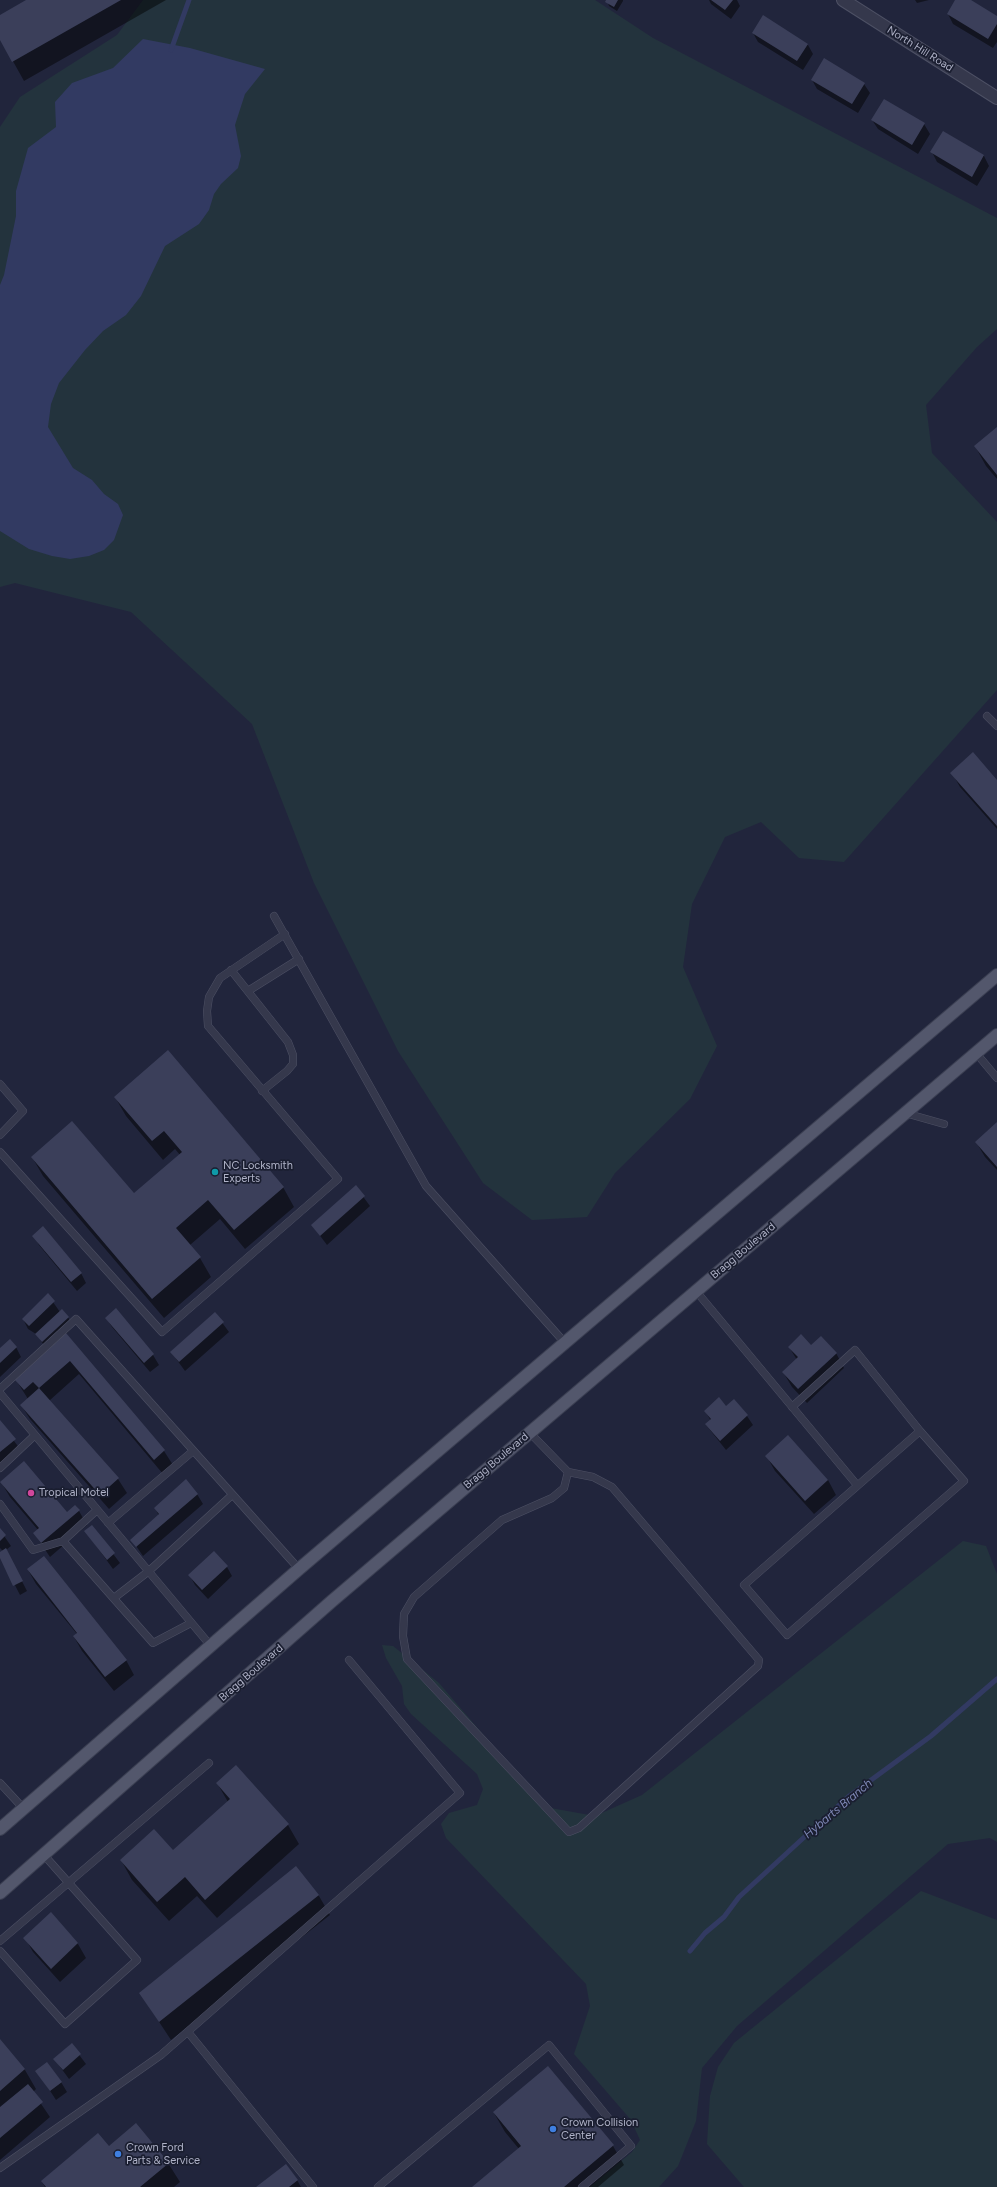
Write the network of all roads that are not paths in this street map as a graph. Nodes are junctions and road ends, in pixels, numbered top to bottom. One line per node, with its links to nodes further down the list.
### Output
1 (843, 0): 2 (street, North Hill Road)
2 (997, 98)
3 (987, 716): 4 (lane)
4 (997, 726)
5 (274, 916): 6 (lane)
6 (284, 934): 7 (lane); 8 (lane)
7 (298, 959): 10 (lane); 21 (lane)
8 (231, 970): 10 (lane); 15 (lane)
9 (997, 975): 21 (main road)
10 (248, 991): 15 (lane)
11 (997, 1035): 12 (main road, Bragg Boulevard)
12 (976, 1053): 13 (lane); 16 (main road, Bragg Boulevard)
13 (997, 1078)
14 (0, 1084): 18 (lane)
15 (262, 1091): 19 (lane)
16 (905, 1113): 17 (lane); 20 (main road, Bragg Boulevard)
17 (944, 1124)
18 (0, 1135)
19 (0, 1152)
20 (696, 1291): 24 (lane); 26 (main road, Bragg Boulevard)
21 (565, 1343): 37 (main road)
22 (0, 1389): 28 (lane)
23 (0, 1393): 27 (lane)
24 (792, 1407): 25 (lane); 31 (lane)
25 (920, 1431): 31 (lane); 31 (lane)
26 (530, 1433): 30 (lane); 47 (main road, Bragg Boulevard)
27 (35, 1435): 29 (lane); 34 (lane)
28 (193, 1451): 32 (lane); 35 (lane)
29 (0, 1468)
30 (568, 1472): 30 (lane)
31 (857, 1485)
32 (232, 1495): 37 (lane); 38 (lane)
33 (0, 1504): 36 (lane)
34 (97, 1510): 35 (lane); 36 (lane)
35 (108, 1523): 38 (lane)
36 (63, 1541): 39 (lane)
37 (299, 1569): 41 (main road)
38 (149, 1572): 39 (lane); 40 (lane)
39 (114, 1598): 40 (lane)
40 (191, 1623): 41 (lane)
41 (210, 1646): 45 (main road)
42 (349, 1660): 52 (lane)
43 (209, 1763): 48 (lane)
44 (0, 1783): 45 (lane)
45 (23, 1808): 46 (main road)
46 (0, 1829)
47 (44, 1855): 48 (lane); 49 (main road, Bragg Boulevard)
48 (69, 1882): 50 (lane); 51 (lane)
49 (0, 1893)
50 (0, 1941)
51 (0, 1951)
52 (188, 2032): 53 (lane); 54 (lane)
53 (0, 2168)
54 (313, 2187)
55 (378, 2187): 56 (lane)
56 (582, 2187)

